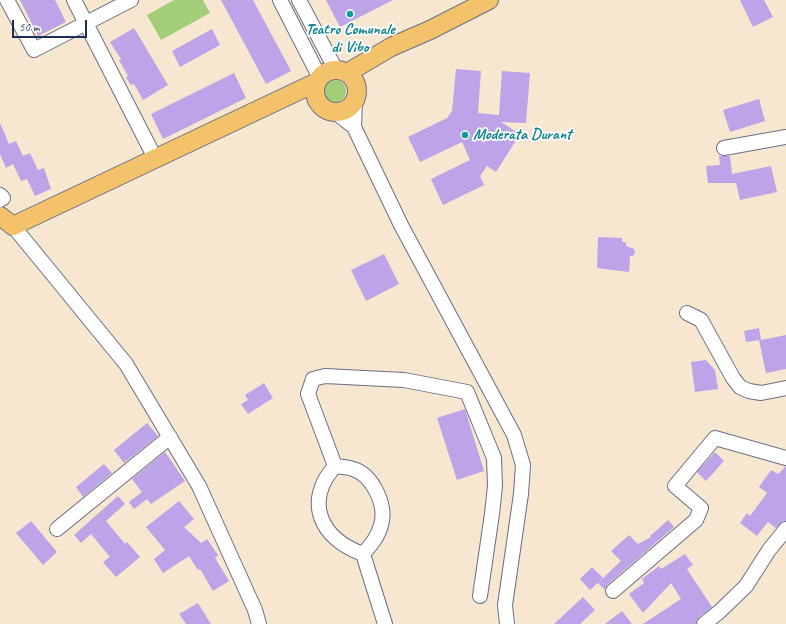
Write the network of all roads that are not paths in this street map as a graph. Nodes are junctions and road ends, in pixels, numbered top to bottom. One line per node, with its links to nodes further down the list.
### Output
1 (7, 0): 8 (street)
2 (74, 0): 8 (street)
3 (131, 0): 8 (street)
4 (280, 0): 10 (street)
5 (290, 0): 10 (street)
6 (299, 0): 10 (street)
7 (489, 0): 9 (main road)
8 (86, 23): 17 (street)
9 (390, 47): 10 (main road); 11 (main road)
10 (330, 75): 11 (main road); 12 (main road); 13 (main road)
11 (356, 95): 13 (main road); 14 (street)
12 (272, 104): 13 (main road); 17 (main road)
13 (329, 109): 14 (street)
14 (354, 127): 23 (street)
15 (786, 137): 16 (street)
16 (724, 148)
17 (155, 158): 20 (main road)
18 (0, 195): 19 (street)
19 (0, 200)
20 (7, 221): 25 (street)
21 (687, 312): 22 (street)
22 (786, 388)
23 (490, 390): 24 (street); 35 (street)
24 (467, 392): 27 (street); 32 (street)
25 (170, 438): 28 (street); 33 (street)
26 (786, 458): 31 (street)
27 (335, 466): 30 (street); 30 (street)
28 (57, 529)
29 (786, 529): 36 (street)
30 (363, 554): 34 (street)
31 (612, 591)
32 (480, 596)
33 (259, 624)
34 (385, 624)
35 (507, 624)
36 (704, 624)

